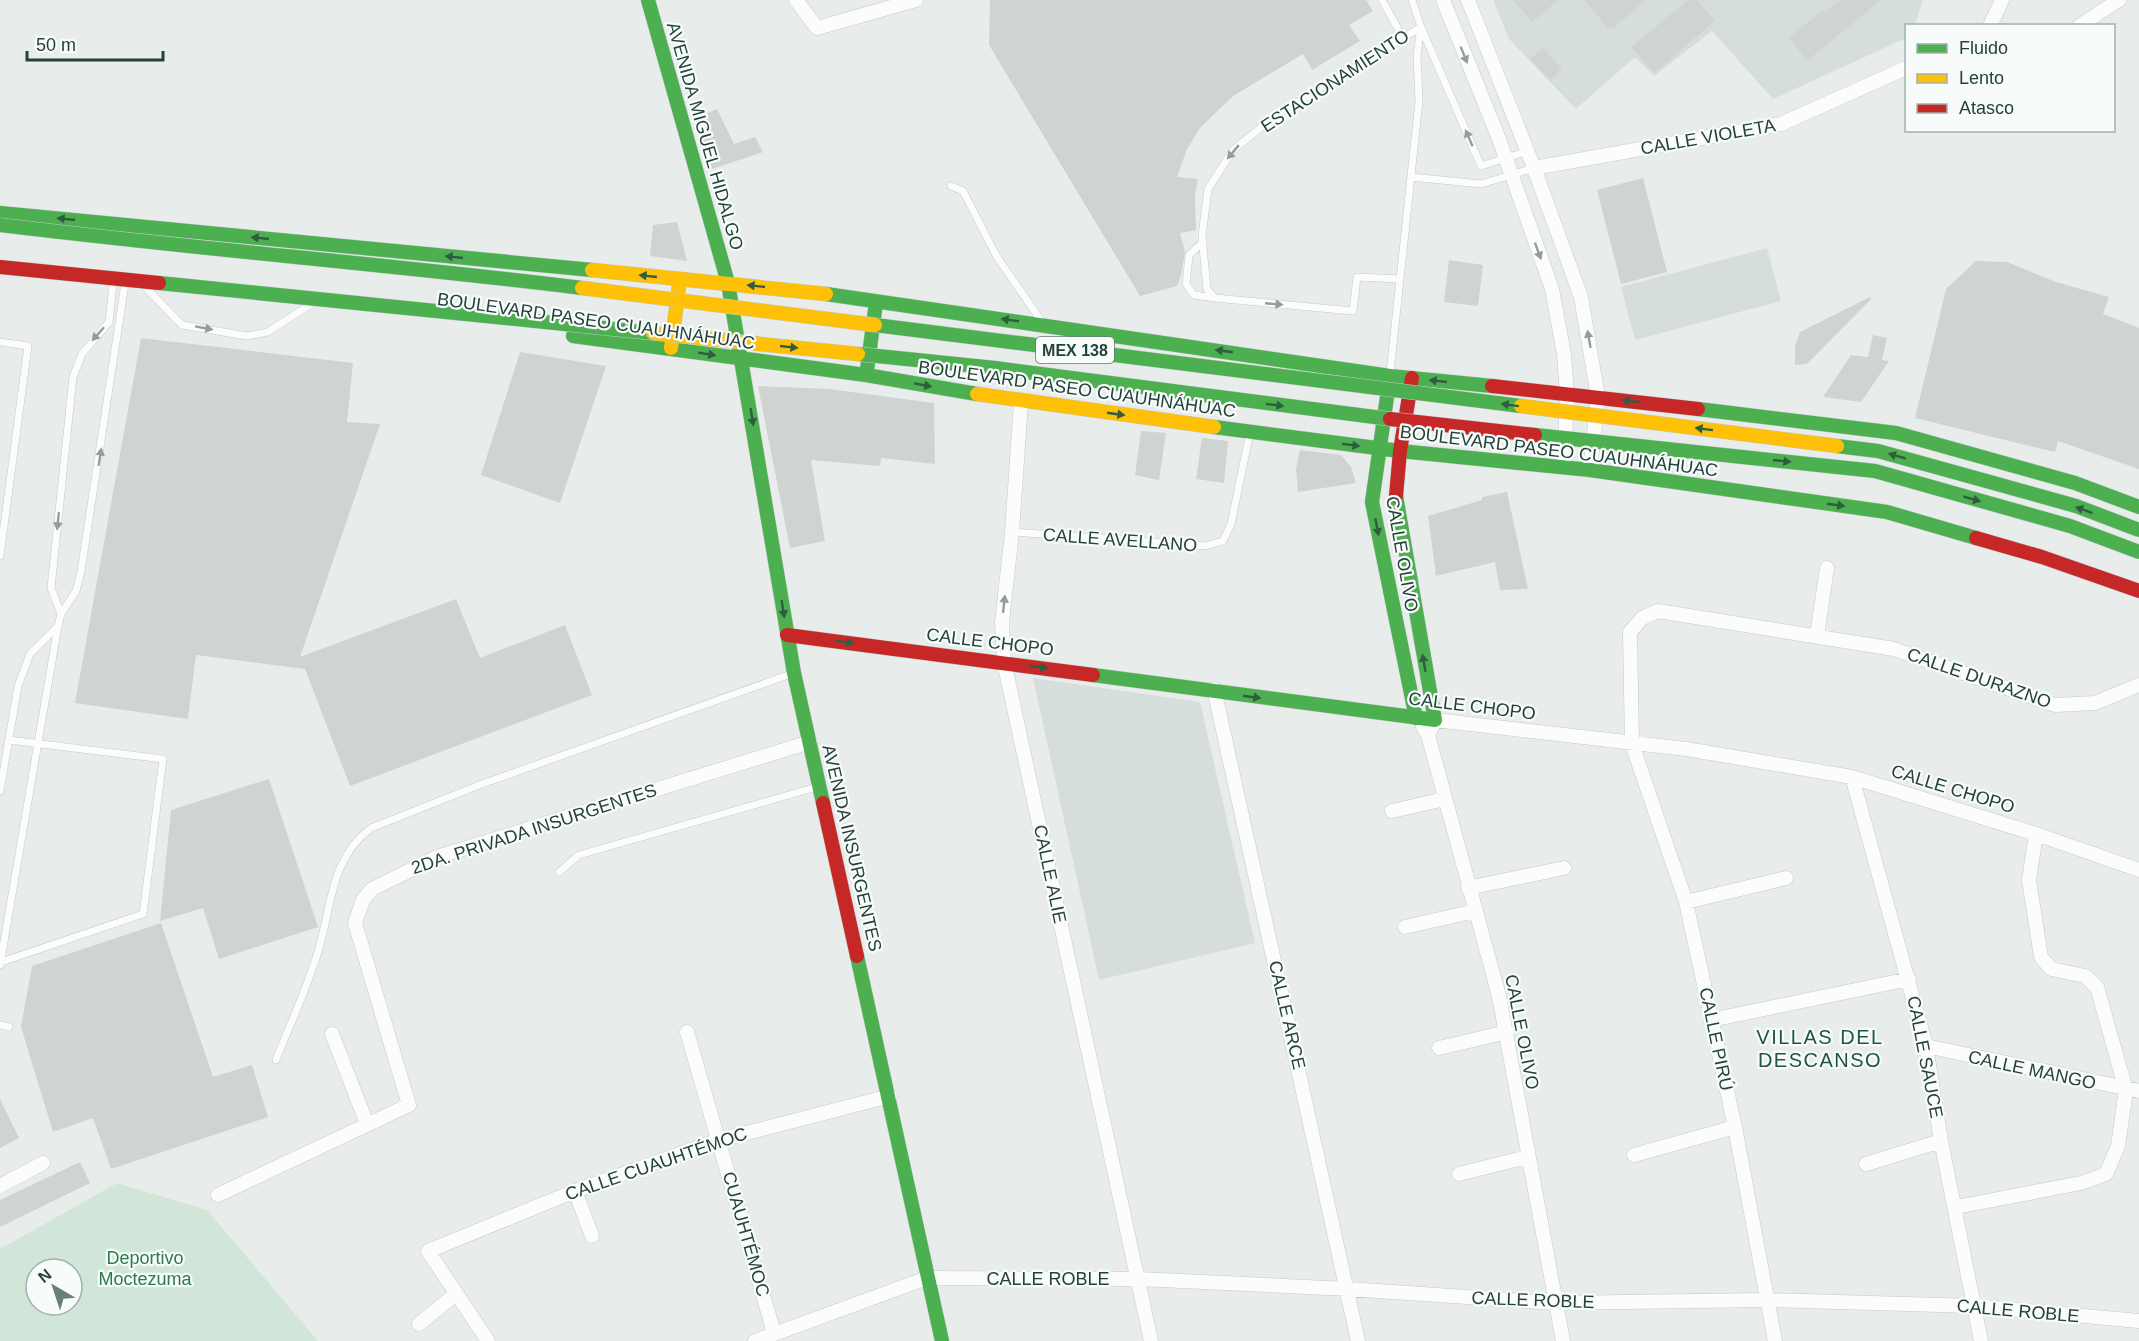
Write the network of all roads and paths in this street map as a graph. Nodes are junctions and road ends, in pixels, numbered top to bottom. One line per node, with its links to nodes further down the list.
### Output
1 (648, 0): 29 (street, AVENIDA MIGUEL HIDALGO)
2 (796, 0): 3 (street)
3 (916, 0)
4 (1382, 0): 13 (lane)
5 (1412, 0): 12 (lane)
6 (1443, 0): 16 (street, one-way to 16)
7 (1468, 0): 15 (street)
8 (2002, 0): 10 (street)
9 (2119, 0): 11 (street)
10 (1991, 24)
11 (2082, 24)
12 (1421, 27): 13 (lane, ESTACIONAMIENTO); 16 (lane, one-way to 12); 19 (lane)
13 (1403, 38): 23 (lane, ESTACIONAMIENTO, one-way to 23)
14 (1905, 68): 17 (street, CALLE VIOLETA)
15 (1528, 151): 16 (lane); 17 (street)
16 (1506, 159): 18 (street)
17 (1536, 172): 18 (lane); 43 (street, one-way to 17)
18 (1511, 174): 19 (lane); 42 (street, one-way to 42)
19 (1411, 177): 27 (lane)
20 (951, 186): 35 (lane)
21 (0, 213): 26 (street, MEX 138, one-way to 21)
22 (0, 225): 51 (street, BOULEVARD PASEO CUAUHNÁHUAC / MEX 138, one-way to 22, bridge)
23 (1203, 242): 31 (lane, ESTACIONAMIENTO); 31 (lane)
24 (0, 267): 53 (street, BOULEVARD PASEO CUAUHNÁHUAC / MEX 138, one-way to 53, bridge)
25 (0, 272): 28 (street, BOULEVARD PASEO CUAUHNÁHUAC)
26 (680, 279): 29 (street, MEX 138); 34 (street)
27 (1400, 279): 31 (lane, one-way to 27); 40 (lane)
28 (119, 281): 30 (street, BOULEVARD PASEO CUAUHNÁHUAC); 57 (lane, one-way to 28); 57 (lane, one-way to 57)
29 (728, 283): 32 (street, MEX 138, one-way to 29); 34 (street); 38 (street, AVENIDA MIGUEL HIDALGO)
30 (142, 284): 33 (street, BOULEVARD PASEO CUAUHNÁHUAC); 33 (lane, one-way to 33)
31 (1215, 298)
32 (876, 302): 35 (street, MEX 138, one-way to 32); 39 (street)
33 (314, 303): 37 (street, BOULEVARD PASEO CUAUHNÁHUAC)
34 (677, 309): 37 (street)
35 (1043, 324): 40 (street, MEX 138, one-way to 35)
36 (0, 342): 54 (lane)
37 (671, 348): 38 (street, BOULEVARD PASEO CUAUHNÁHUAC, one-way to 38)
38 (742, 359): 39 (street, BOULEVARD PASEO CUAUHNÁHUAC); 59 (street, AVENIDA INSURGENTES, one-way to 59)
39 (866, 375): 44 (street, BOULEVARD PASEO CUAUHNÁHUAC, one-way to 44)
40 (1390, 376): 41 (street, MEX 138); 46 (street, CALLE OLIVO)
41 (1412, 378): 42 (street, MEX 138, one-way to 41); 47 (street, CALLE OLIVO)
42 (1567, 394): 43 (street, MEX 138); 48 (street)
43 (1598, 397): 49 (street); 50 (street, MEX 138, one-way to 43)
44 (1021, 402): 45 (street, BOULEVARD PASEO CUAUHNÁHUAC, one-way to 45); 52 (street, CALLE ALIE)
45 (1250, 432): 46 (street, BOULEVARD PASEO CUAUHNÁHUAC, one-way to 46); 52 (lane, CALLE AVELLANO)
46 (1379, 448): 47 (street, BOULEVARD PASEO CUAUHNÁHUAC); 65 (street, CALLE OLIVO, one-way to 65)
47 (1400, 451): 48 (street, BOULEVARD PASEO CUAUHNÁHUAC); 66 (street, CALLE OLIVO, one-way to 47)
48 (1564, 467): 49 (street, BOULEVARD PASEO CUAUHNÁHUAC)
49 (1590, 470): 56 (street, BOULEVARD PASEO CUAUHNÁHUAC, one-way to 56)
50 (2139, 507)
51 (2139, 530)
52 (1012, 532): 61 (street, CALLE ALIE, one-way to 52)
53 (2139, 552)
54 (0, 556)
55 (1827, 568): 60 (street)
56 (2139, 591)
57 (61, 614): 58 (lane)
58 (58, 626): 68 (lane); 69 (lane)
59 (787, 635): 61 (street, CALLE CHOPO, one-way to 61); 62 (street, AVENIDA INSURGENTES)
60 (1817, 635): 63 (street, CALLE DURAZNO); 71 (street, CALLE DURAZNO)
61 (1004, 662): 64 (street, CALLE CHOPO, one-way to 64); 114 (street, CALLE ALIE)
62 (794, 672): 70 (street, AVENIDA INSURGENTES); 96 (lane)
63 (2139, 685)
64 (1214, 689): 65 (street, CALLE CHOPO, one-way to 65); 115 (street, CALLE ARCE)
65 (1416, 718): 66 (street, CALLE CHOPO); 67 (street, CALLE OLIVO)
66 (1435, 720): 67 (street); 71 (street, CALLE CHOPO)
67 (1428, 735): 75 (street, CALLE OLIVO)
68 (9, 740): 69 (lane); 74 (lane)
69 (36, 742): 86 (lane); 86 (lane)
70 (810, 742): 73 (street, AVENIDA INSURGENTES); 99 (street, 2DA. PRIVADA INSURGENTES)
71 (1632, 744): 72 (street, CALLE CHOPO); 83 (street, CALLE PIRÚ)
72 (1852, 777): 77 (street, CALLE CHOPO); 87 (street, CALLE SAUCE)
73 (820, 786): 80 (lane); 98 (street, AVENIDA INSURGENTES)
74 (0, 791)
75 (1446, 799): 76 (street); 82 (street, CALLE OLIVO)
76 (1392, 811)
77 (2036, 834): 79 (street, CALLE CHOPO); 97 (street)
78 (1564, 868): 82 (street)
79 (2139, 870)
80 (560, 872)
81 (1786, 878): 83 (street)
82 (1468, 888): 84 (street, CALLE OLIVO)
83 (1686, 902): 88 (street, CALLE PIRÚ)
84 (1475, 911): 85 (street); 92 (street, CALLE OLIVO)
85 (1405, 927)
86 (0, 964)
87 (1909, 979): 88 (street); 94 (street, CALLE SAUCE)
88 (1711, 1020): 100 (street, CALLE PIRÚ)
89 (0, 1025): 90 (lane)
90 (9, 1027)
91 (687, 1032): 101 (street, CUAUHTÉMOC)
92 (1507, 1032): 95 (street); 104 (street, CALLE OLIVO)
93 (332, 1034): 99 (street)
94 (1926, 1046): 97 (street, CALLE MANGO); 102 (street, CALLE SAUCE)
95 (1439, 1048)
96 (276, 1060)
97 (2132, 1090): 111 (street)
98 (890, 1096): 101 (street, CALLE CUAUHTÉMOC); 113 (street, AVENIDA INSURGENTES)
99 (367, 1124): 110 (street, 2DA. PRIVADA INSURGENTES)
100 (1735, 1127): 103 (street); 117 (street, CALLE PIRÚ)
101 (719, 1140): 109 (street, CALLE CUAUHTÉMOC); 122 (street, CUAUHTÉMOC)
102 (1941, 1141): 106 (street); 111 (street, CALLE SAUCE)
103 (1634, 1155)
104 (1527, 1157): 107 (street); 118 (street, CALLE OLIVO)
105 (44, 1163): 108 (street)
106 (1866, 1164)
107 (1459, 1174)
108 (0, 1186)
109 (575, 1191): 112 (street); 116 (street, CALLE CUAUHTÉMOC)
110 (218, 1195)
111 (1956, 1207): 119 (street, CALLE SAUCE)
112 (592, 1236)
113 (927, 1278): 114 (street, CALLE ROBLE); 122 (street); 125 (street, AVENIDA INSURGENTES)
114 (1139, 1279): 115 (street, CALLE ROBLE); 126 (street, CALLE ALIE)
115 (1348, 1288): 118 (street, CALLE ROBLE); 127 (street, CALLE ARCE)
116 (456, 1294): 121 (street); 123 (street)
117 (1766, 1300): 118 (street, CALLE ROBLE); 119 (street, CALLE ROBLE); 129 (street, CALLE PIRÚ)
118 (1554, 1303): 128 (street, CALLE OLIVO)
119 (1974, 1306): 120 (street, CALLE ROBLE); 130 (street, CALLE SAUCE)
120 (2139, 1321)
121 (419, 1324)
122 (774, 1334): 124 (street)
123 (488, 1341)
124 (755, 1341)
125 (942, 1341)
126 (1151, 1341)
127 (1358, 1341)
128 (1563, 1341)
129 (1775, 1341)
130 (1982, 1341)

